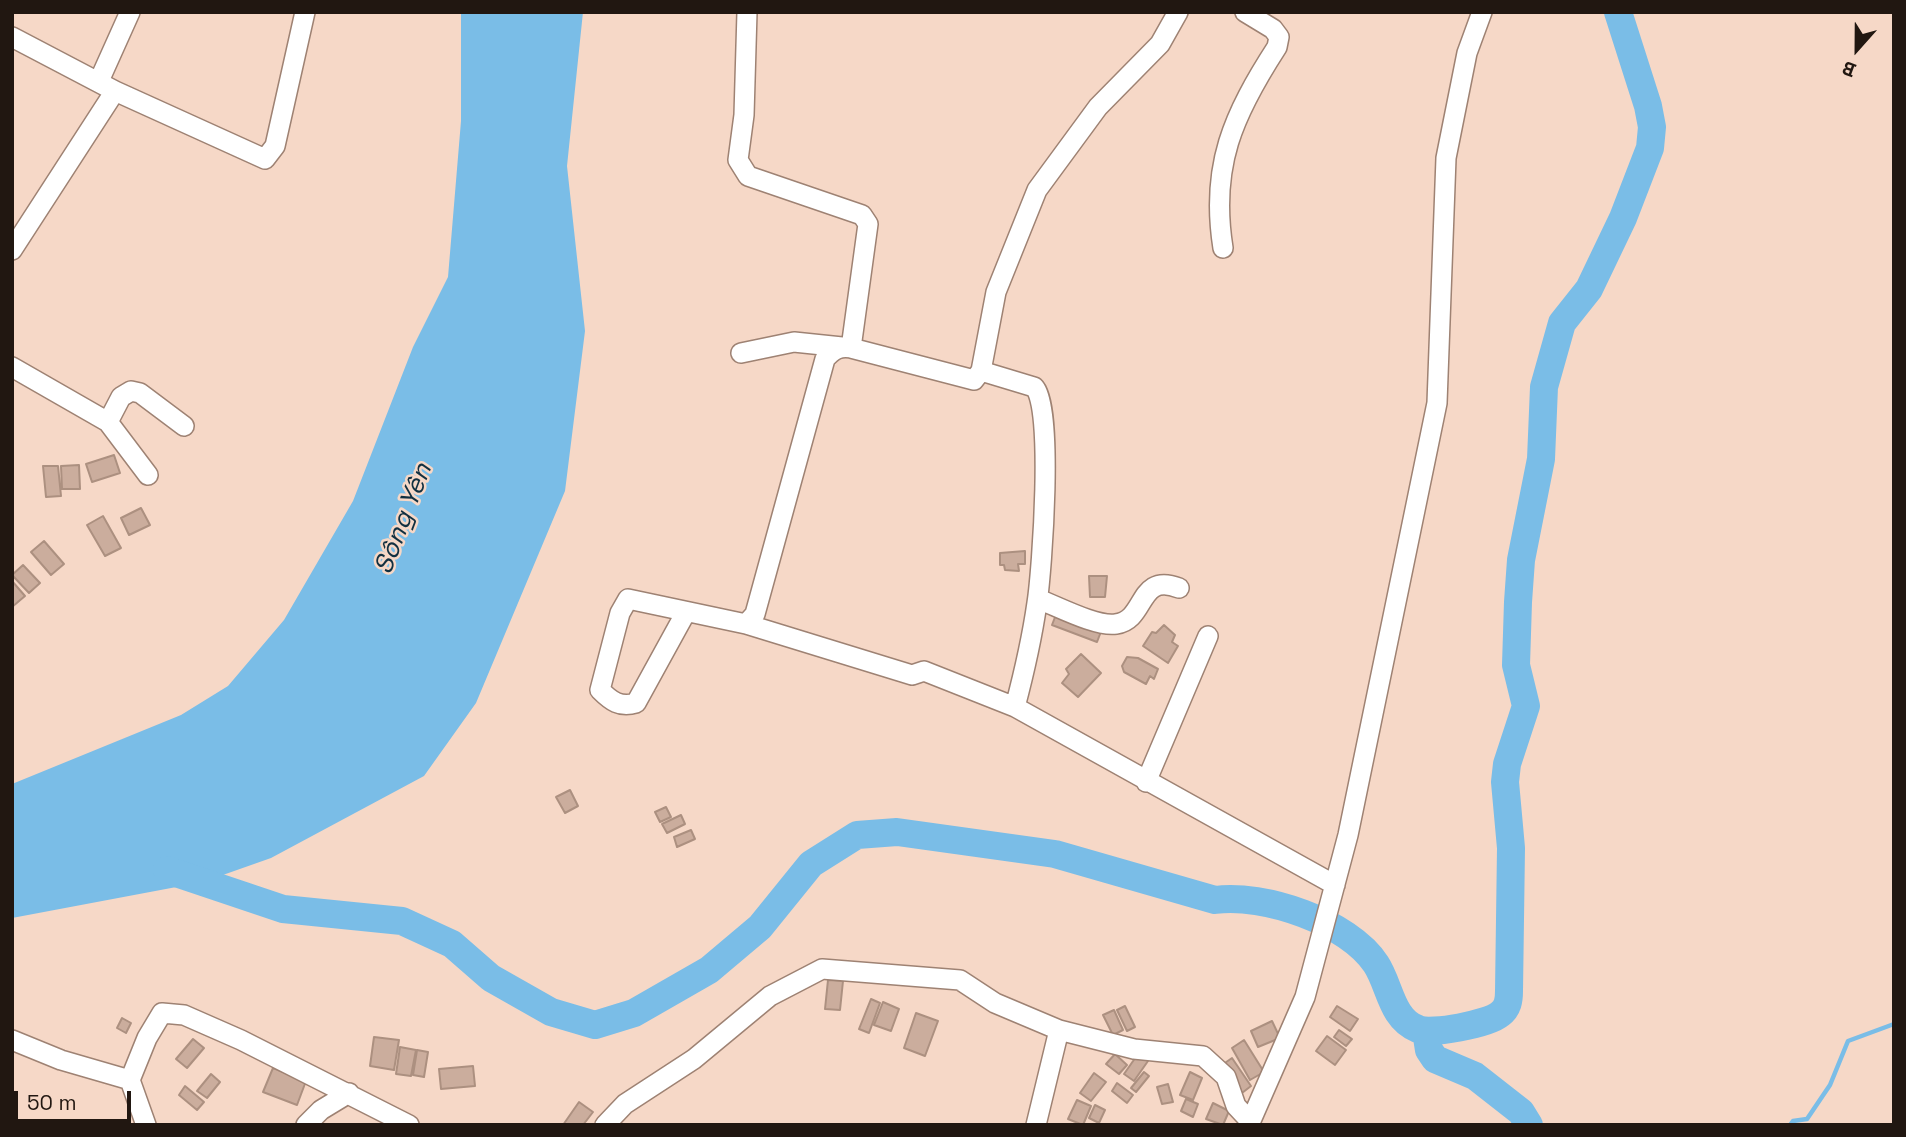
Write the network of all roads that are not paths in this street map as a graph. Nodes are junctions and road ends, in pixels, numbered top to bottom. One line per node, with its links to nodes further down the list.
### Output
1 (130, 12): 8 (street)
2 (305, 12): 8 (street)
3 (747, 12): 11 (street)
4 (1178, 12): 14 (street)
5 (1245, 12): 9 (street)
6 (1482, 12): 25 (street)
7 (12, 37): 8 (street)
8 (107, 86): 10 (street)
9 (1223, 248)
10 (12, 250)
11 (846, 347): 12 (street); 14 (street); 21 (street)
12 (741, 353)
13 (12, 367): 15 (street)
14 (981, 371): 19 (street)
15 (108, 422): 16 (street); 17 (street)
16 (184, 426)
17 (148, 475)
18 (1179, 588): 19 (street)
19 (1038, 599): 23 (street)
20 (686, 611): 20 (street); 21 (street)
21 (746, 624): 23 (street)
22 (1208, 636): 24 (street)
23 (1015, 707): 24 (street)
24 (1146, 782): 25 (street)
25 (1333, 893): 30 (street)
26 (1059, 1030): 30 (street); 34 (street); 35 (street)
27 (12, 1040): 28 (street)
28 (130, 1080): 29 (street); 31 (street)
29 (349, 1093): 32 (street); 33 (street)
30 (1250, 1123)
31 (146, 1125)
32 (306, 1125)
33 (409, 1125)
34 (605, 1125)
35 (1036, 1125)

